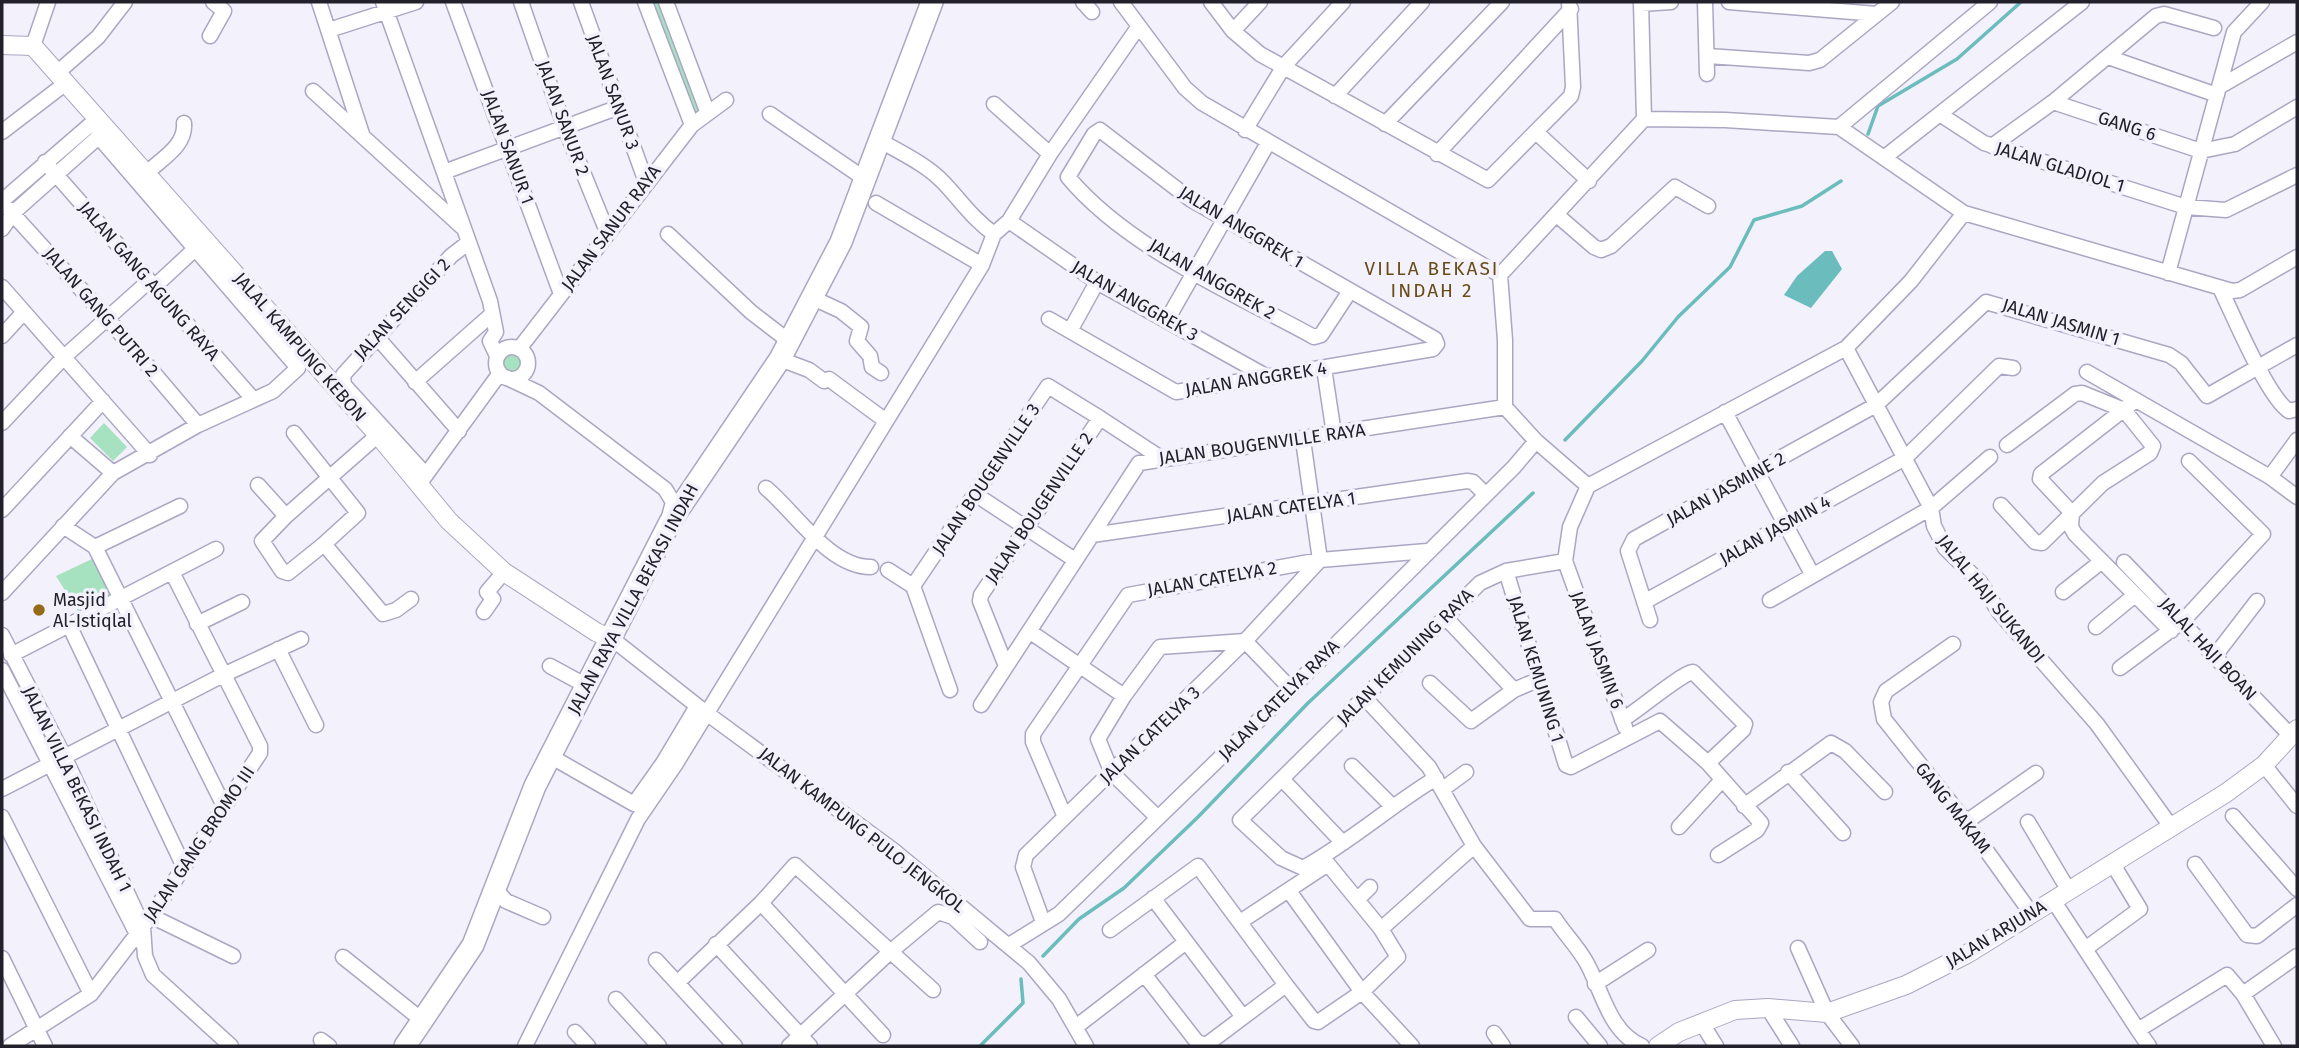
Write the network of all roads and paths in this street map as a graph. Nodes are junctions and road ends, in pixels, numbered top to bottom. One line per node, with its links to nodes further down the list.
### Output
1 (48, 2): 36 (street)
2 (125, 2): 41 (street)
3 (213, 2): 33 (street)
4 (319, 2): 31 (street)
5 (416, 2): 27 (street)
6 (453, 2): 66 (street, JALAN SANUR 1)
7 (521, 2): 59 (street, JALAN SANUR 2)
8 (581, 2): 48 (street, JALAN SANUR 3)
9 (645, 2): 56 (street)
10 (666, 2): 50 (street)
11 (932, 2): 64 (main road, JALAN RAYA VILLA BEKASI INDAH)
12 (1122, 2): 29 (street)
13 (1211, 2): 32 (street)
14 (1260, 2): 32 (street)
15 (1343, 2): 39 (street)
16 (1422, 2): 44 (street)
17 (1502, 2): 55 (street)
18 (1671, 2): 25 (street)
19 (1705, 2): 37 (street)
20 (1729, 2): 28 (street)
21 (1892, 2): 28 (street)
22 (1990, 2): 58 (street)
23 (2082, 2): 52 (street)
24 (2262, 2): 43 (street)
25 (1641, 3): 53 (street)
26 (1570, 5): 62 (street); 70 (street)
27 (384, 7): 31 (street); 73 (street)
28 (1877, 14): 37 (street)
29 (1139, 26): 60 (street); 69 (street)
30 (2214, 28): 38 (street)
31 (329, 30): 63 (street)
32 (1233, 31): 39 (street)
33 (210, 36)
34 (2297, 42): 43 (street)
35 (2, 45): 36 (street)
36 (33, 46): 41 (street, JALAL KAMPUNG KEBON)
37 (1708, 56): 40 (street)
38 (2108, 57): 43 (street); 46 (street)
39 (1284, 66): 44 (street); 60 (street)
40 (1707, 74)
41 (62, 78): 57 (street, JALAL KAMPUNG KEBON); 61 (street)
42 (313, 91): 63 (street)
43 (2218, 91): 68 (street)
44 (1335, 96): 55 (street)
45 (726, 100): 50 (street, JALAN SANUR RAYA)
46 (2053, 102): 67 (street); 68 (street, GANG 6)
47 (994, 104): 69 (street)
48 (620, 107): 59 (street); 79 (street, JALAN SANUR 3)
49 (2297, 107): 68 (street)
50 (707, 111): 56 (street, JALAN SANUR RAYA)
51 (770, 114): 77 (street)
52 (1941, 115): 67 (street, JALAN GLADIOL 1); 71 (street)
53 (1644, 119): 58 (street); 78 (street)
54 (184, 123): 74 (street)
55 (1385, 124): 70 (street)
56 (692, 125): 79 (street, JALAN SANUR RAYA)
57 (101, 127): 72 (street); 74 (street, JALAL KAMPUNG KEBON); 94 (street)
58 (1839, 127): 71 (street)
59 (565, 128): 66 (street); 90 (street, JALAN SANUR 2)
60 (1245, 130): 65 (street)
61 (2, 132)
62 (1537, 132): 70 (street); 78 (street)
63 (362, 135): 93 (street)
64 (879, 140): 77 (main road, JALAN RAYA VILLA BEKASI INDAH); 92 (street)
65 (1268, 143): 87 (street); 99 (street)
66 (509, 146): 73 (street); 105 (street, JALAN SANUR 1)
67 (1992, 146): 83 (street, JALAN GLADIOL 1)
68 (2202, 150): 83 (street)
69 (1050, 154): 88 (street)
70 (1437, 154)
71 (1885, 157): 85 (street)
72 (50, 168): 80 (street); 84 (street); 101 (street, JALAN GANG AGUNG RAYA)
73 (444, 172): 93 (street)
74 (147, 173): 144 (street, JALAL KAMPUNG KEBON)
75 (2297, 175): 83 (street, JALAN GLADIOL 1)
76 (1068, 177): 87 (street, JALAN ANGGREK 1); 97 (street, JALAN ANGGREK 2)
77 (864, 179): 106 (main road, JALAN RAYA VILLA BEKASI INDAH)
78 (1589, 181): 86 (street)
79 (646, 182): 90 (street, JALAN SANUR RAYA)
80 (2, 202): 84 (street, JALAN GANG PUTRI 2)
81 (876, 203): 96 (street)
82 (1708, 206): 86 (street)
83 (2186, 207): 98 (street)
84 (13, 213): 89 (street); 109 (street, JALAN GANG PUTRI 2)
85 (1964, 213): 98 (street); 117 (street)
86 (1558, 216): 99 (street)
87 (1225, 220): 97 (street); 104 (street, JALAN ANGGREK 1)
88 (1009, 221): 92 (street); 100 (street, JALAN ANGGREK 3)
89 (2, 229)
90 (608, 234): 105 (street, JALAN SANUR RAYA)
91 (668, 234): 119 (street)
92 (994, 234): 96 (street)
93 (467, 235): 108 (street); 114 (street, JALAN SENGIGI 2)
94 (196, 248): 101 (street); 130 (street)
95 (2297, 257): 103 (street)
96 (982, 265): 138 (street)
97 (1195, 272): 104 (street, JALAN ANGGREK 2); 111 (street)
98 (2168, 273): 103 (street)
99 (1500, 275): 134 (street)
100 (1097, 282): 111 (street, JALAN ANGGREK 3); 112 (street)
101 (152, 284): 109 (street); 130 (street, JALAN GANG AGUNG RAYA)
102 (2, 287): 107 (street)
103 (2221, 290): 122 (street)
104 (1350, 291): 115 (street, JALAN ANGGREK 1)
105 (561, 294): 118 (street, JALAN SANUR RAYA)
106 (813, 298): 119 (main road, JALAN RAYA VILLA BEKASI INDAH); 126 (street)
107 (24, 312): 113 (street); 121 (street)
108 (492, 314): 120 (street); 129 (street)
109 (108, 319): 121 (street); 140 (street, JALAN GANG PUTRI 2)
110 (1049, 319): 112 (street, JALAN ANGGREK 4)
111 (1167, 320): 128 (street, JALAN ANGGREK 3)
112 (1070, 331): 128 (street, JALAN ANGGREK 4)
113 (2, 336)
114 (377, 337): 129 (street); 158 (street, JALAN SENGIGI 2)
115 (1437, 345): 124 (street, JALAN ANGGREK 4)
116 (2297, 345): 122 (street)
117 (1846, 348): 132 (street, JALAL HAJI SUKANDI); 136 (street)
118 (519, 349): 120 (street); 127 (street)
119 (785, 351): 138 (street); 181 (main road, JALAN RAYA VILLA BEKASI INDAH)
120 (498, 356): 127 (street)
121 (64, 357): 131 (street); 139 (street)
122 (2258, 365): 132 (street, JALAN JASMIN 1); 135 (street)
123 (2013, 368): 153 (street, JALAN JASMIN 4)
124 (1324, 369): 128 (street, JALAN ANGGREK 4); 143 (street)
125 (2087, 372): 133 (street)
126 (881, 373)
127 (501, 374): 141 (street); 181 (street)
128 (1264, 376)
129 (415, 382): 141 (street)
130 (253, 399): 140 (street)
131 (103, 401): 145 (street); 150 (street)
132 (1876, 405): 153 (street, JALAL HAJI SUKANDI); 155 (street, JALAN JASMINE 2)
133 (2130, 405): 149 (street); 157 (street); 171 (street); 171 (street)
134 (1505, 407): 143 (street, JALAN BOUGENVILLE RAYA); 148 (street)
135 (2297, 409)
136 (1725, 412): 155 (street); 161 (street)
137 (1100, 418): 152 (street, JALAN BOUGENVILLE 2); 163 (street, JALAN BOUGENVILLE 3); 175 (street, JALAN BOUGENVILLE 2)
138 (886, 421): 177 (street)
139 (2, 423)
140 (198, 425): 150 (street)
141 (459, 431): 158 (street)
142 (294, 433): 159 (street)
143 (1334, 434): 146 (street, JALAN BOUGENVILLE RAYA)
144 (378, 435): 158 (street, JALAL KAMPUNG KEBON); 159 (street)
145 (70, 436): 156 (street); 170 (street)
146 (1303, 440): 152 (street, JALAN BOUGENVILLE RAYA); 166 (street)
147 (2297, 440): 157 (street)
148 (1536, 441): 161 (street); 164 (street, JALAN CATELYA RAYA)
149 (2007, 445)
150 (150, 454): 156 (street)
151 (1990, 457): 169 (street)
152 (1161, 458): 176 (street, JALAN BOUGENVILLE RAYA)
153 (1905, 458): 169 (street, JALAL HAJI SUKANDI); 173 (street, JALAN JASMIN 4)
154 (2189, 461): 207 (street)
155 (1760, 472): 173 (street); 203 (street, JALAN JASMINE 2)
156 (113, 473): 174 (street)
157 (2270, 477): 165 (street)
158 (422, 479): 192 (street, JALAL KAMPUNG KEBON)
159 (330, 480): 172 (street); 178 (street)
160 (258, 485): 172 (street)
161 (1588, 485): 185 (street)
162 (766, 488): 177 (street)
163 (975, 494): 175 (street); 194 (street, JALAN BOUGENVILLE 3)
164 (1485, 494): 166 (street, JALAN CATELYA 1); 182 (street, JALAN CATELYA RAYA)
165 (2297, 497)
166 (1314, 505): 176 (street, JALAN CATELYA 1); 184 (street)
167 (2001, 505): 171 (street)
168 (180, 506): 179 (street)
169 (1931, 509): 193 (street); 273 (street, JALAL HAJI SUKANDI)
170 (2, 510)
171 (2072, 513): 186 (street)
172 (286, 516): 178 (street)
173 (1786, 523): 193 (street); 203 (street, JALAN JASMIN 4)
174 (63, 526): 179 (street); 196 (street)
175 (1025, 527): 183 (street); 222 (street, JALAN BOUGENVILLE 2)
176 (1092, 535): 183 (street, JALAN BOUGENVILLE RAYA)
177 (813, 539): 188 (street); 238 (street)
178 (324, 544): 199 (street)
179 (95, 547): 198 (street)
180 (216, 549): 191 (street)
181 (656, 549): 214 (main road, JALAN RAYA VILLA BEKASI INDAH)
182 (1427, 551): 184 (street, JALAN CATELYA 2); 230 (street, JALAN CATELYA RAYA)
183 (1075, 560): 211 (street, JALAN BOUGENVILLE RAYA)
184 (1320, 560): 216 (street, JALAN CATELYA 3); 223 (street, JALAN CATELYA 2)
185 (1564, 561): 190 (street, JALAN KEMUNING RAYA); 239 (street, JALAN JASMIN 6)
186 (2102, 561): 195 (street); 197 (street)
187 (2124, 562): 207 (street, JALAL HAJI BOAN)
188 (871, 567)
189 (888, 570): 194 (street)
190 (1506, 571): 205 (street, JALAN KEMUNING RAYA); 227 (street, JALAN KEMUNING 1)
191 (172, 572): 198 (street); 208 (street, JALAN GANG BROMO III)
192 (504, 572): 204 (street); 214 (street, JALAL KAMPUNG KEBON)
193 (1812, 575): 200 (street)
194 (913, 586): 231 (street)
195 (2063, 592)
196 (2, 593)
197 (2135, 595): 210 (street); 212 (street)
198 (118, 599): 209 (street); 235 (street)
199 (411, 599)
200 (1770, 600)
201 (2257, 601): 220 (street)
202 (242, 602): 208 (street)
203 (1644, 602): 206 (street, JALAN JASMINE 2)
204 (484, 612)
205 (1446, 618): 232 (street); 234 (street, JALAN KEMUNING RAYA)
206 (1650, 620)
207 (2183, 621): 212 (street); 220 (street, JALAL HAJI BOAN)
208 (197, 624): 226 (street, JALAN GANG BROMO III)
209 (69, 625): 219 (street); 242 (street)
210 (2096, 627)
211 (1029, 631): 222 (street, JALAN BOUGENVILLE RAYA); 223 (street)
212 (2171, 631): 224 (street)
213 (2, 635): 219 (street, JALAN VILLA BEKASI INDAH 1)
214 (612, 636): 229 (main road, JALAN RAYA VILLA BEKASI INDAH); 238 (street, JALAN KAMPUNG PULO JENGKOL)
215 (301, 639): 218 (street)
216 (1245, 641): 230 (street); 233 (street); 253 (street, JALAN CATELYA 3)
217 (1953, 643): 270 (street, GANG MAKAM)
218 (278, 649): 226 (street); 241 (street)
219 (11, 655): 246 (street, JALAN VILLA BEKASI INDAH 1)
220 (2214, 657): 243 (street, JALAL HAJI BOAN)
221 (550, 666): 229 (street)
222 (1006, 666): 237 (street, JALAN BOUGENVILLE RAYA)
223 (1081, 666): 233 (street); 267 (street, JALAN CATELYA 2)
224 (2120, 668)
225 (2, 670): 249 (street, JALAN VILLA BEKASI INDAH 1)
226 (223, 675): 235 (street); 262 (street, JALAN GANG BROMO III)
227 (1540, 679): 232 (street); 244 (street, JALAN KEMUNING 1)
228 (1430, 683): 232 (street)
229 (585, 685): 245 (main road, JALAN RAYA VILLA BEKASI INDAH)
230 (1292, 689): 268 (street, JALAN CATELYA RAYA)
231 (950, 690)
232 (1514, 690)
233 (1124, 696): 253 (street)
234 (1364, 698): 255 (street, JALAN KEMUNING RAYA); 257 (street)
235 (170, 702): 242 (street); 262 (street)
236 (1650, 703): 239 (street); 240 (street); 247 (street)
237 (981, 705)
238 (701, 709): 260 (street); 269 (street); 301 (street, JALAN KAMPUNG PULO JENGKOL)
239 (1622, 720): 244 (street, JALAN JASMIN 6)
240 (1660, 721): 244 (street); 247 (street)
241 (316, 725)
242 (119, 729): 246 (street); 280 (street)
243 (2294, 733): 248 (street, JALAN ARJUNA)
244 (1631, 738)
245 (550, 756): 260 (street); 283 (main road, JALAN RAYA VILLA BEKASI INDAH)
246 (65, 758): 249 (street); 297 (street, JALAN VILLA BEKASI INDAH 1)
247 (1707, 763): 256 (street)
248 (2264, 765): 264 (street); 273 (street, JALAN ARJUNA)
249 (50, 766): 258 (street); 297 (street, JALAN VILLA BEKASI INDAH 1)
250 (1352, 766): 261 (street)
251 (1466, 772): 257 (street)
252 (1788, 772): 259 (street); 263 (street); 274 (street)
253 (1112, 773): 267 (street, JALAN CATELYA 3); 268 (street)
254 (2036, 773): 270 (street)
255 (1282, 779): 275 (street); 275 (street, JALAN KEMUNING RAYA)
256 (1722, 780): 263 (street); 272 (street)
257 (1440, 783): 261 (street); 276 (street)
258 (2, 789)
259 (1885, 792)
260 (627, 803): 269 (street)
261 (1391, 805): 275 (street)
262 (225, 806): 280 (street, JALAN GANG BROMO III)
263 (1744, 806): 277 (street)
264 (2297, 806)
265 (2234, 816): 282 (street)
266 (2, 817): 319 (street)
267 (1065, 817): 293 (street, JALAN CATELYA 3)
268 (1158, 818): 293 (street, JALAN CATELYA RAYA)
269 (638, 819): 340 (street)
270 (1966, 822): 291 (street, GANG MAKAM)
271 (2028, 822): 285 (street)
272 (1679, 827)
273 (2172, 828): 278 (street, JALAN ARJUNA)
274 (1843, 833)
275 (1343, 842)
276 (1474, 846): 295 (street); 314 (street)
277 (1718, 855)
278 (2116, 864): 285 (street, JALAN ARJUNA); 303 (street)
279 (2195, 864): 290 (street)
280 (184, 867): 297 (street, JALAN GANG BROMO III)
281 (1370, 887): 287 (street)
282 (2297, 889)
283 (496, 890): 292 (street); 326 (main road, JALAN RAYA VILLA BEKASI INDAH)
284 (1289, 891): 287 (street); 294 (street); 317 (street)
285 (2069, 891): 288 (street, JALAN ARJUNA)
286 (1153, 898): 294 (street); 296 (street); 299 (street)
287 (1358, 899): 295 (street)
288 (2053, 900): 291 (street, JALAN ARJUNA); 303 (street)
289 (761, 903): 300 (street); 305 (street); 320 (street)
290 (2297, 905)
291 (2031, 913): 323 (street, JALAN ARJUNA)
292 (543, 917)
293 (1043, 922): 301 (street, JALAN CATELYA RAYA)
294 (1240, 922): 315 (street)
295 (1381, 929): 317 (street)
296 (1110, 930)
297 (143, 932): 306 (street); 319 (street, JALAN GANG BROMO III); 338 (street, JALAN VILLA BEKASI INDAH 1)
298 (980, 942): 305 (street)
299 (1186, 942): 311 (street); 324 (street)
300 (716, 944): 313 (street); 334 (street)
301 (1009, 945): 344 (street, JALAN KAMPUNG PULO JENGKOL)
302 (1798, 947): 323 (street)
303 (2085, 949): 330 (street)
304 (1648, 950): 314 (street)
305 (890, 952): 316 (street); 320 (street)
306 (233, 956)
307 (2297, 956): 318 (street)
308 (343, 957): 326 (street)
309 (2, 958): 312 (street)
310 (656, 960): 313 (street)
311 (1144, 974): 328 (street); 335 (street)
312 (7, 982): 329 (street)
313 (677, 983): 343 (street)
314 (1595, 984): 348 (street)
315 (1286, 985): 317 (street); 324 (street)
316 (933, 990)
317 (1362, 992): 345 (street)
318 (2243, 993): 330 (street); 354 (street)
319 (91, 994): 329 (street, JALAN GANG BROMO III)
320 (847, 994): 333 (street); 334 (street)
321 (616, 999): 342 (street)
322 (1768, 1008): 323 (street, JALAN ARJUNA); 327 (street, JALAN ARJUNA); 351 (street)
323 (1827, 1013): 352 (street)
324 (1243, 1017): 335 (street)
325 (1576, 1017): 347 (street)
326 (423, 1021): 339 (main road, JALAN RAYA VILLA BEKASI INDAH)
327 (1702, 1022): 349 (street, JALAN ARJUNA); 350 (street)
328 (1081, 1023)
329 (36, 1029): 336 (street, JALAN GANG BROMO III); 337 (street)
330 (2138, 1030): 353 (street)
331 (575, 1032): 341 (street)
332 (1494, 1033): 346 (street)
333 (883, 1035)
334 (800, 1043)
335 (1215, 1044)
336 (10, 1046)
337 (45, 1046)
338 (231, 1046)
339 (405, 1046)
340 (525, 1046)
341 (588, 1046)
342 (659, 1046)
343 (735, 1046)
344 (1086, 1046)
345 (1412, 1046)
346 (1503, 1046)
347 (1600, 1046)
348 (1642, 1046)
349 (1658, 1046)
350 (1716, 1046)
351 (1792, 1046)
352 (1852, 1046)
353 (2149, 1046)
354 (2274, 1046)

